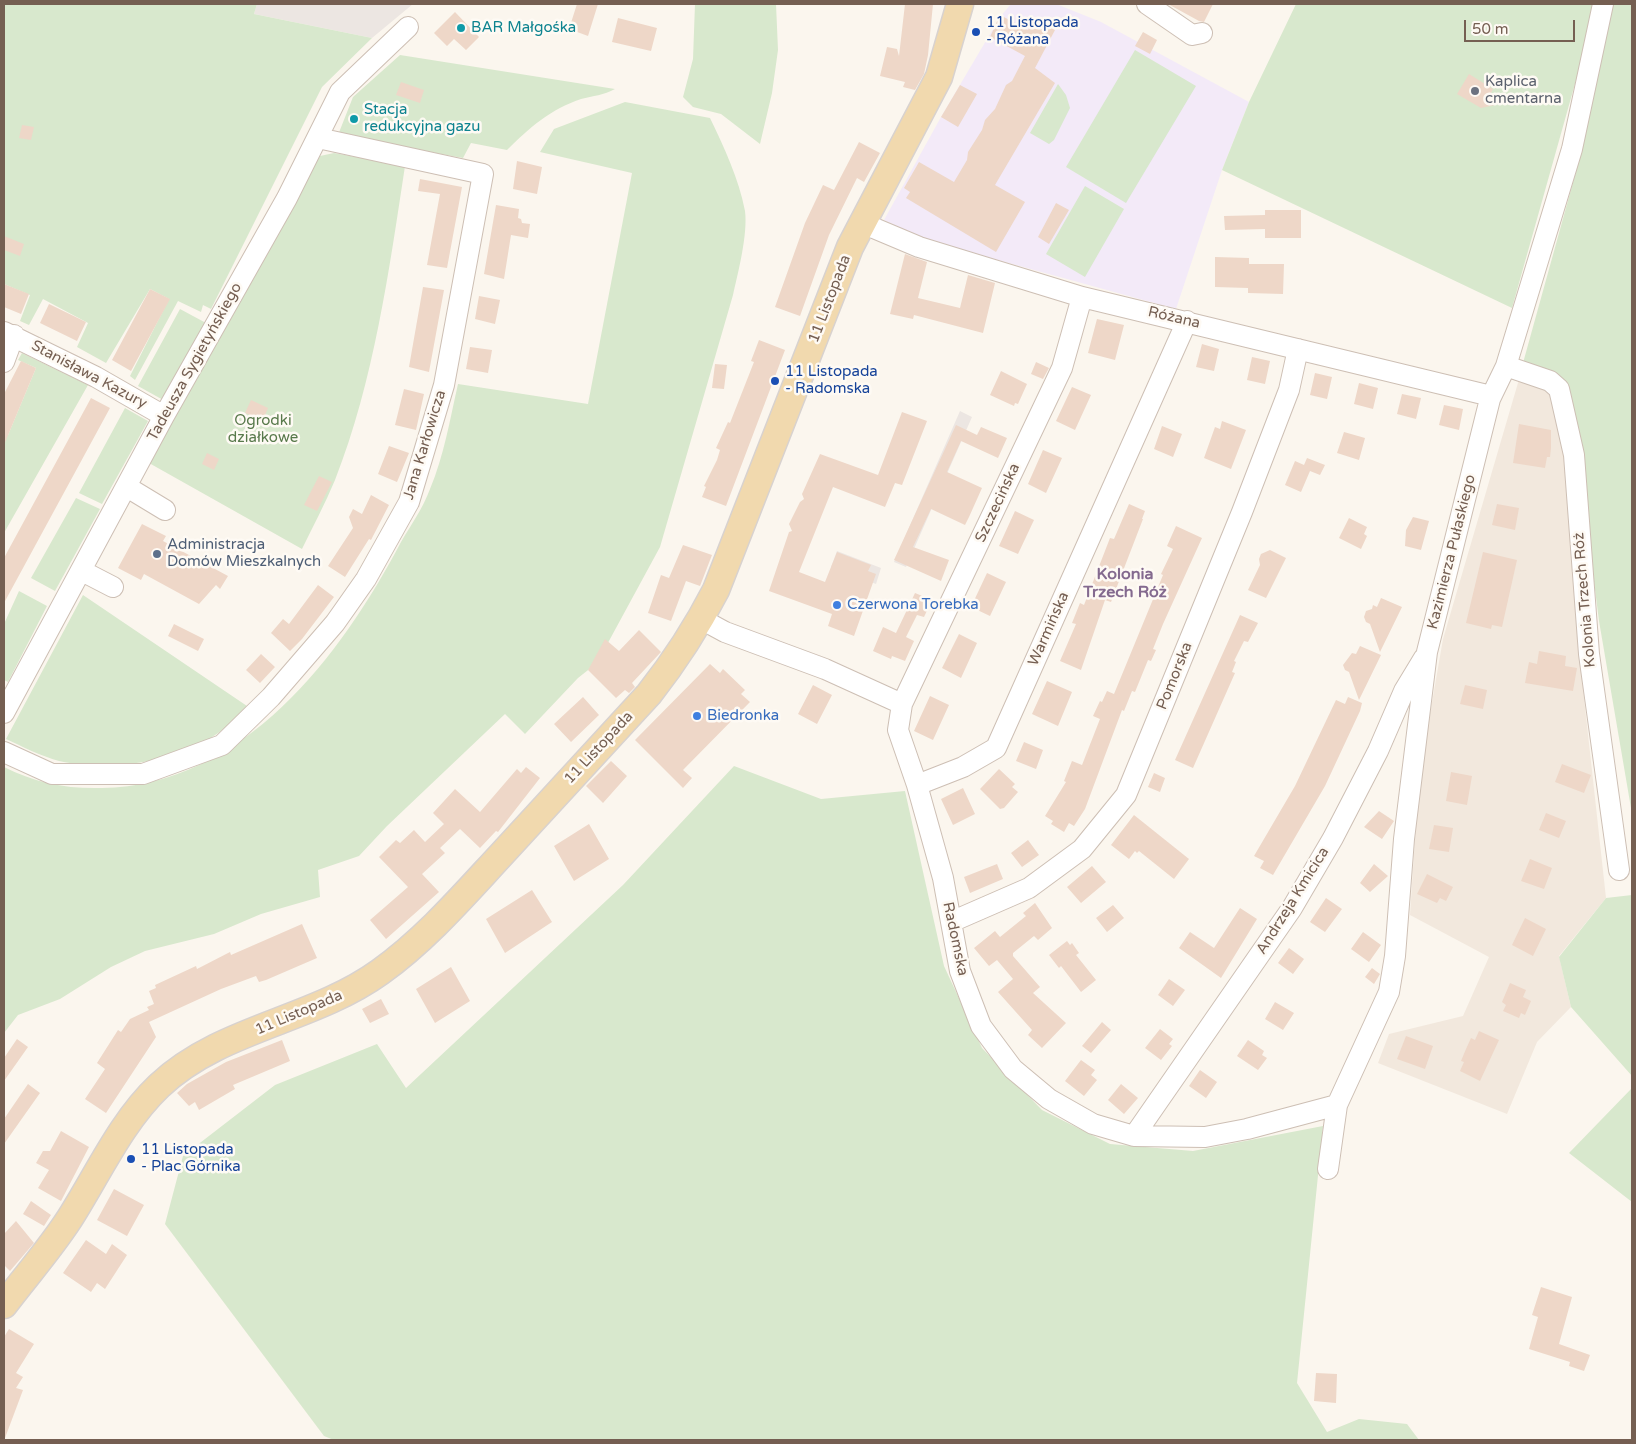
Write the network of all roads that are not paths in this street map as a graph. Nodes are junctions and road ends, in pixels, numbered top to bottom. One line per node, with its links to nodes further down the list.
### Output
1 (960, 4): 7 (main road, 11 Listopada)
2 (1147, 4): 5 (street)
3 (1603, 4): 13 (street, Kazimierza Pułaskiego)
4 (408, 27): 6 (street, Tadeusza Sygietyńskiego)
5 (1202, 33)
6 (318, 138): 15 (street, Tadeusza Sygietyńskiego); 24 (street, Jana Karłowicza)
7 (862, 223): 8 (street, Różana); 20 (main road, 11 Listopada)
8 (1082, 297): 9 (street, Różana); 22 (street, Szczecińska)
9 (1187, 321): 11 (street, Różana); 25 (street, Warmińska)
10 (9, 333): 12 (street, Stanisława Kazury); 15 (street, Stanisława Kazury)
11 (1298, 349): 14 (street, Różana); 27 (street, Pomorska)
12 (4, 362)
13 (1506, 366): 14 (street, Kazimierza Pułaskiego); 26 (street, Kolonia Trzech Róż)
14 (1491, 396): 21 (street, Kazimierza Pułaskiego)
15 (164, 416): 16 (street, Tadeusza Sygietyńskiego)
16 (127, 487): 17 (street); 18 (street, Tadeusza Sygietyńskiego)
17 (165, 510)
18 (82, 571): 19 (street); 23 (street, Tadeusza Sygietyńskiego)
19 (113, 587)
20 (701, 619): 22 (street); 31 (main road, 11 Listopada)
21 (1427, 652): 28 (street, Kazimierza Pułaskiego); 29 (street, Andrzeja Kmicica)
22 (902, 704): 25 (street, Radomska)
23 (4, 713)
24 (4, 752)
25 (917, 785): 27 (street, Radomska)
26 (1619, 870)
27 (951, 922): 29 (street, Radomska)
28 (1337, 1105): 29 (street, Radomska); 30 (street, Kazimierza Pułaskiego)
29 (1134, 1136)
30 (1328, 1169)
31 (13, 1284): 32 (main road, 11 Listopada)
32 (4, 1305)

